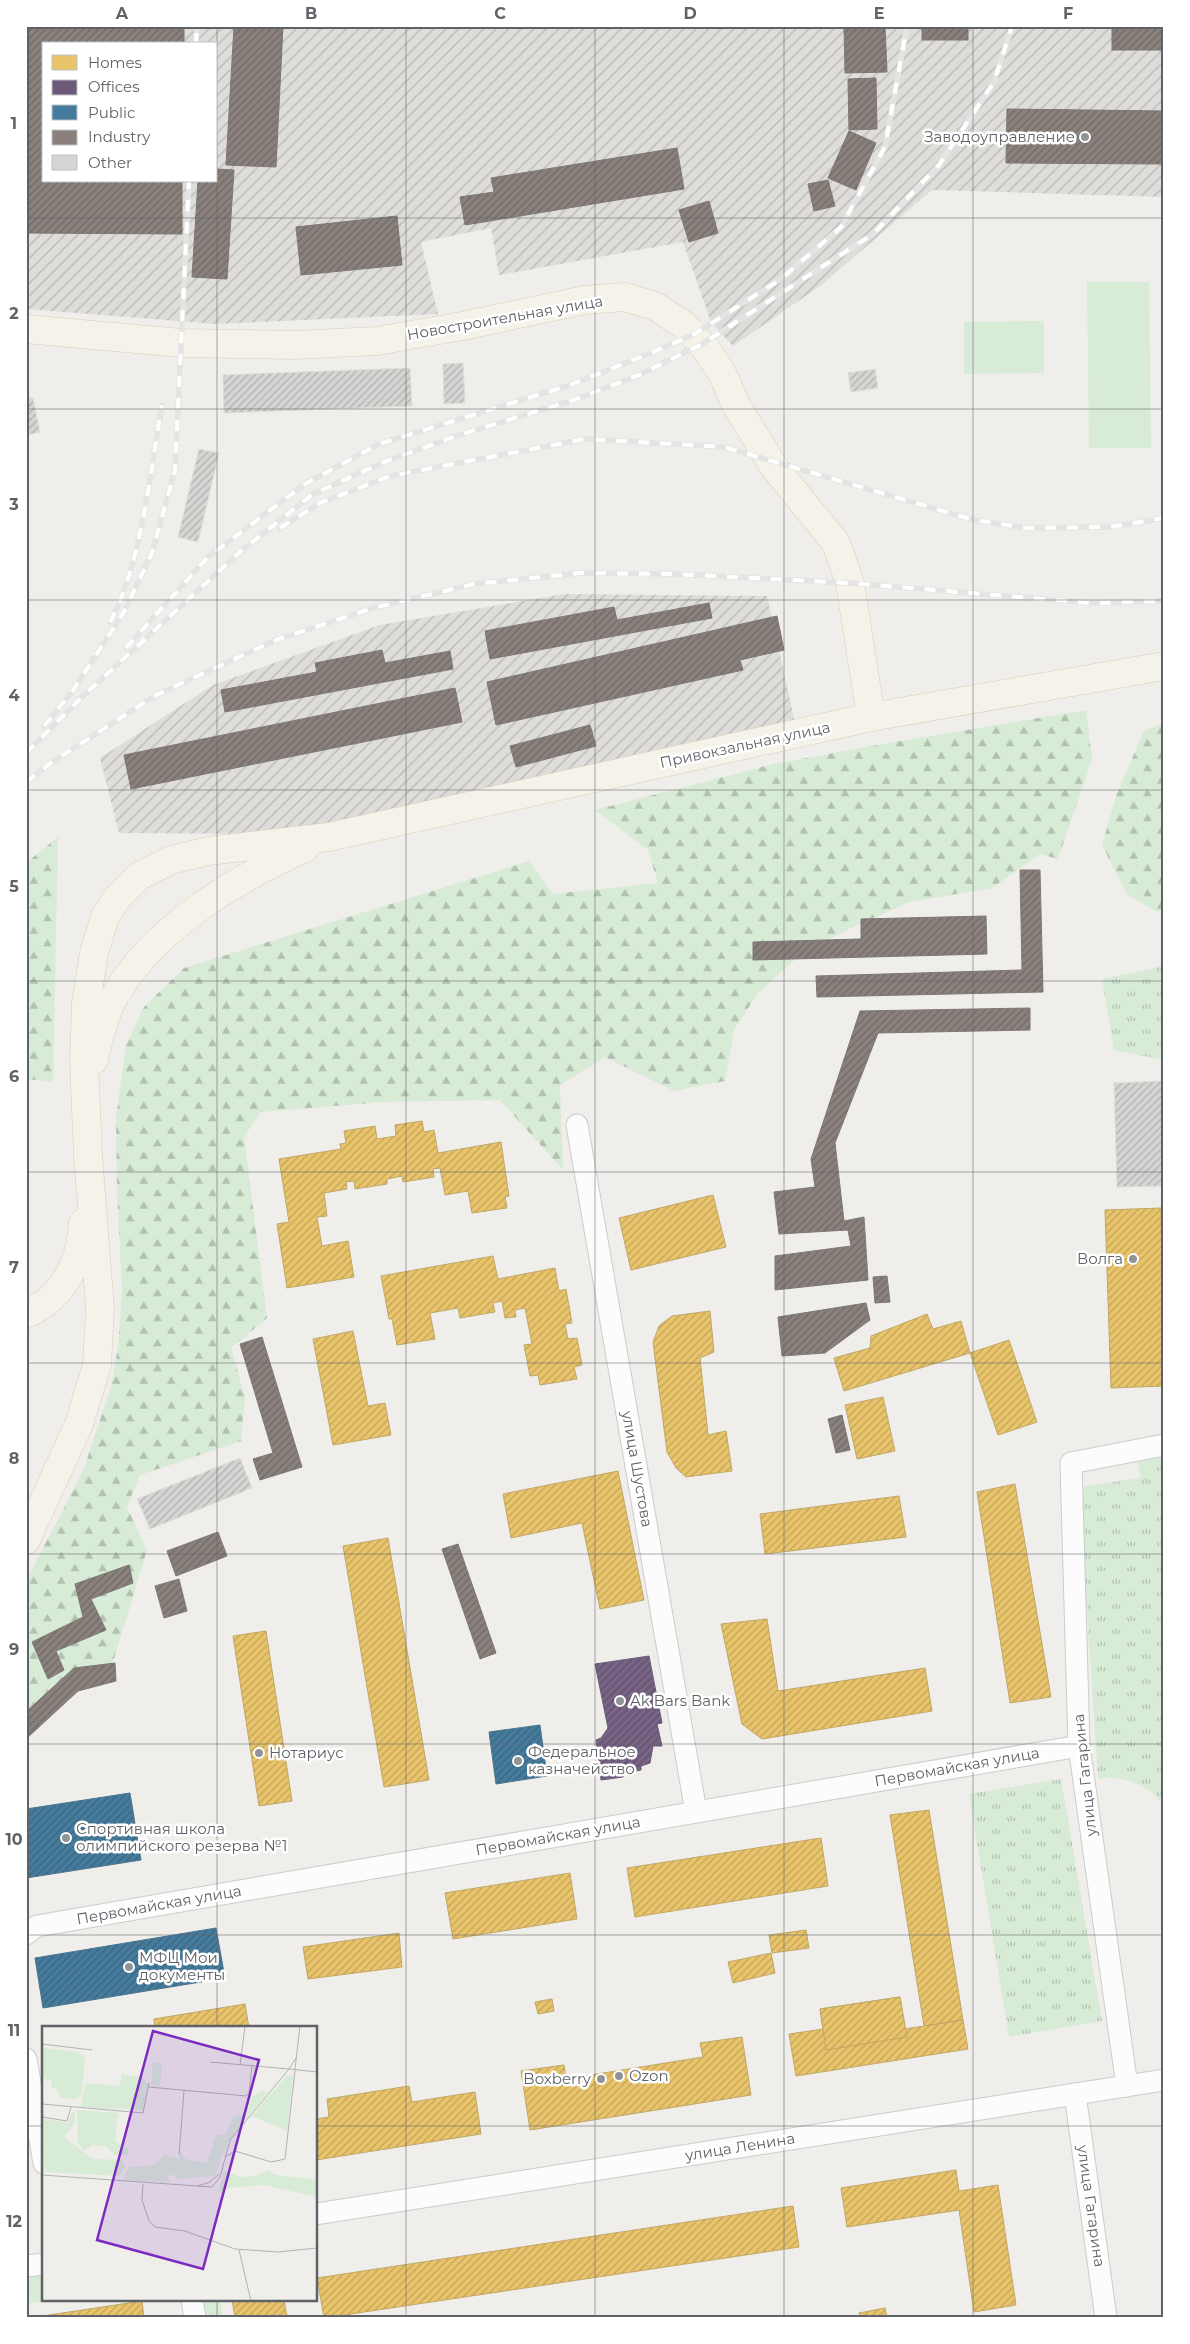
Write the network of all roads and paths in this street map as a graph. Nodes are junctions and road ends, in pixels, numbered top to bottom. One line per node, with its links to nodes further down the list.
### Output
1 (26, 329): 3 (main road, Новостроительная улица)
2 (1164, 666): 3 (main road, Привокзальная улица)
3 (871, 717): 4 (main road, Привокзальная улица)
4 (329, 837): 5 (main road); 5 (main road)
5 (86, 1093): 7 (main road)
6 (577, 1125): 12 (street, улица Шустова)
7 (88, 1156): 8 (main road); 10 (main road)
8 (26, 1314)
9 (1164, 1445): 11 (street, улица Гагарина)
10 (26, 1540)
11 (1079, 1746): 12 (street, Первомайская улица); 16 (street, улица Гагарина)
12 (696, 1812): 13 (street, Первомайская улица)
13 (32, 1930)
14 (26, 2059): 18 (street)
15 (1164, 2080): 16 (street, улица Ленина)
16 (1127, 2086): 17 (street, улица Ленина)
17 (1075, 2094): 19 (street, улица Ленина); 24 (street, улица Гагарина)
18 (42, 2151)
19 (318, 2214)
20 (42, 2264): 21 (street)
21 (26, 2266)
22 (192, 2302): 23 (street)
23 (195, 2318)
24 (1106, 2318)

